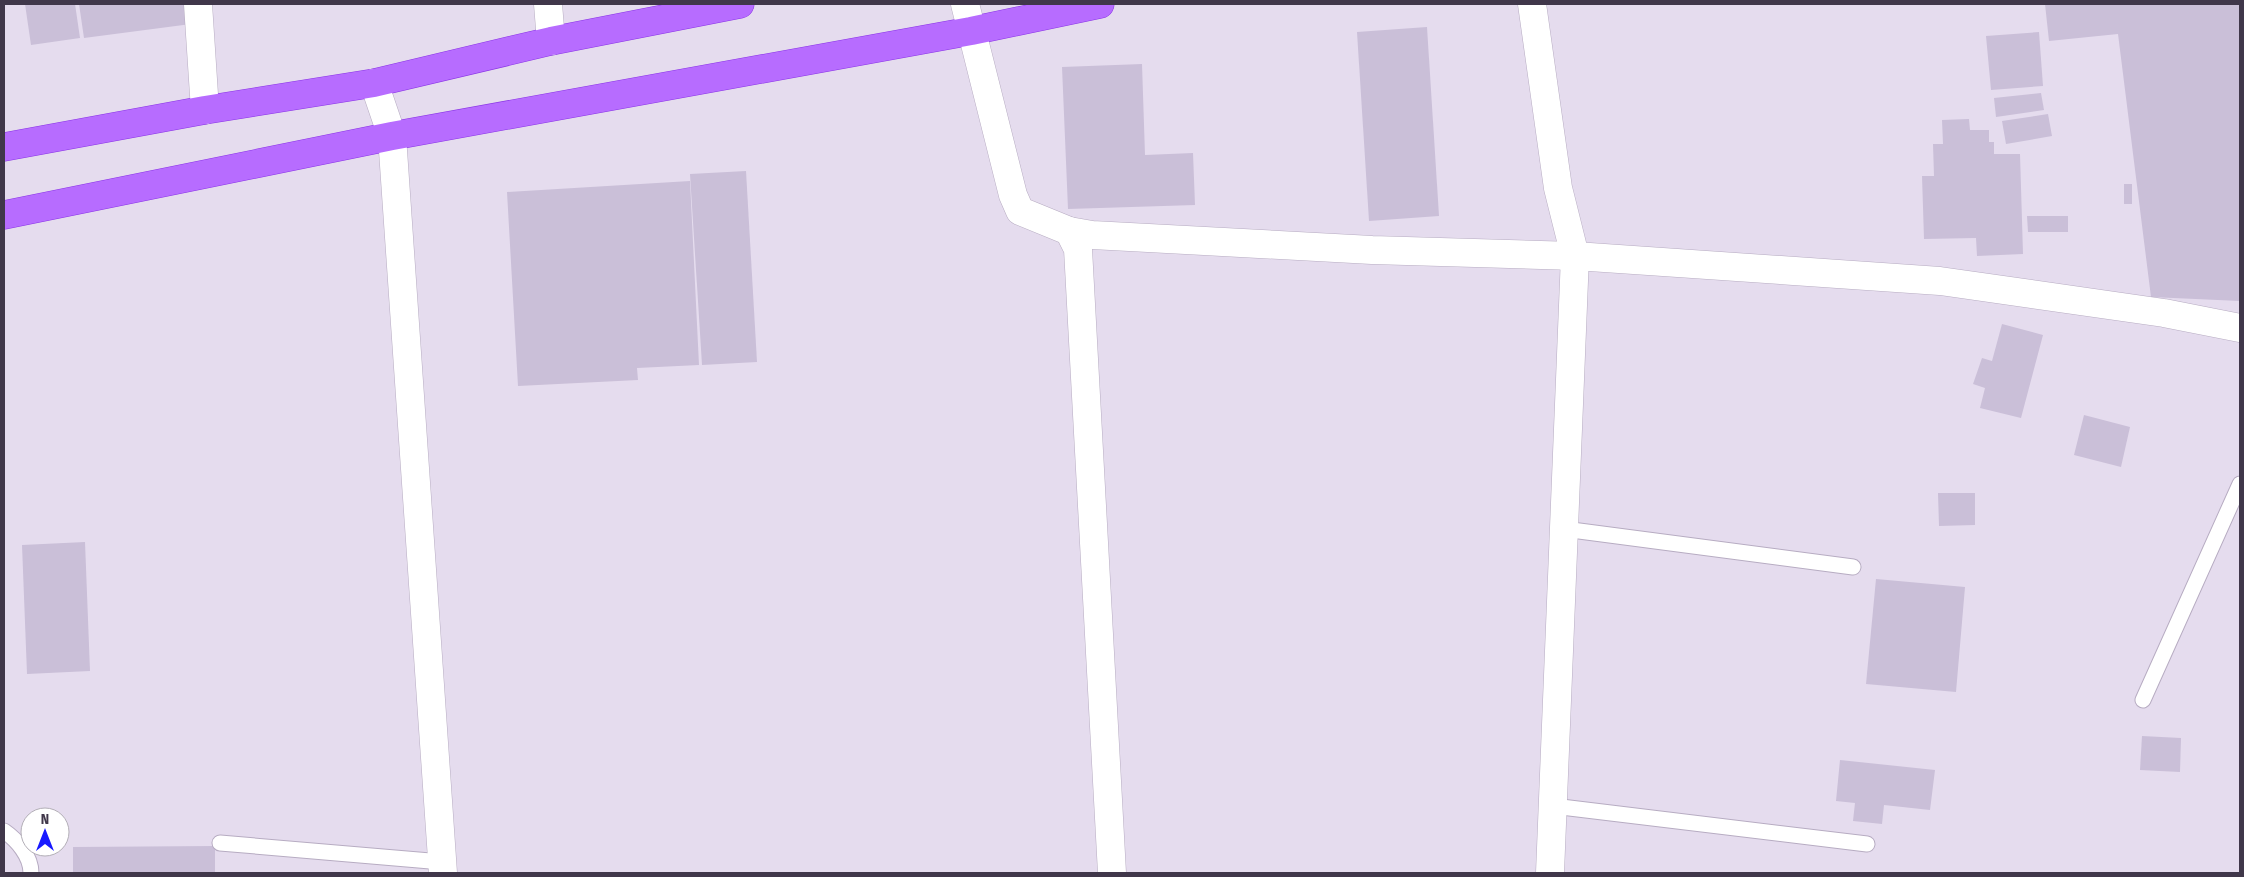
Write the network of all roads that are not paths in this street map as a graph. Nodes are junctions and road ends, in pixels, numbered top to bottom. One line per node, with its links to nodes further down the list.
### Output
1 (198, 4): 10 (street)
2 (548, 4): 8 (street)
3 (740, 4): 8 (highway)
4 (965, 4): 7 (street)
5 (1100, 4): 7 (highway)
6 (1532, 4): 15 (street)
7 (971, 31): 11 (highway); 14 (street)
8 (551, 41): 9 (highway)
9 (374, 82): 10 (highway); 11 (street)
10 (205, 110): 12 (highway)
11 (392, 136): 13 (highway); 25 (street)
12 (4, 146)
13 (4, 215)
14 (1069, 231): 15 (street); 27 (street)
15 (1575, 256): 16 (street); 18 (street)
16 (2240, 328)
17 (2240, 484): 20 (lane)
18 (1564, 529): 19 (lane); 21 (street)
19 (1853, 567)
20 (2143, 700)
21 (1553, 806): 24 (lane); 28 (street)
22 (4, 831): 26 (lane)
23 (220, 843): 25 (lane)
24 (1867, 844)
25 (442, 868)
26 (31, 873)
27 (1112, 873)
28 (1550, 873)

